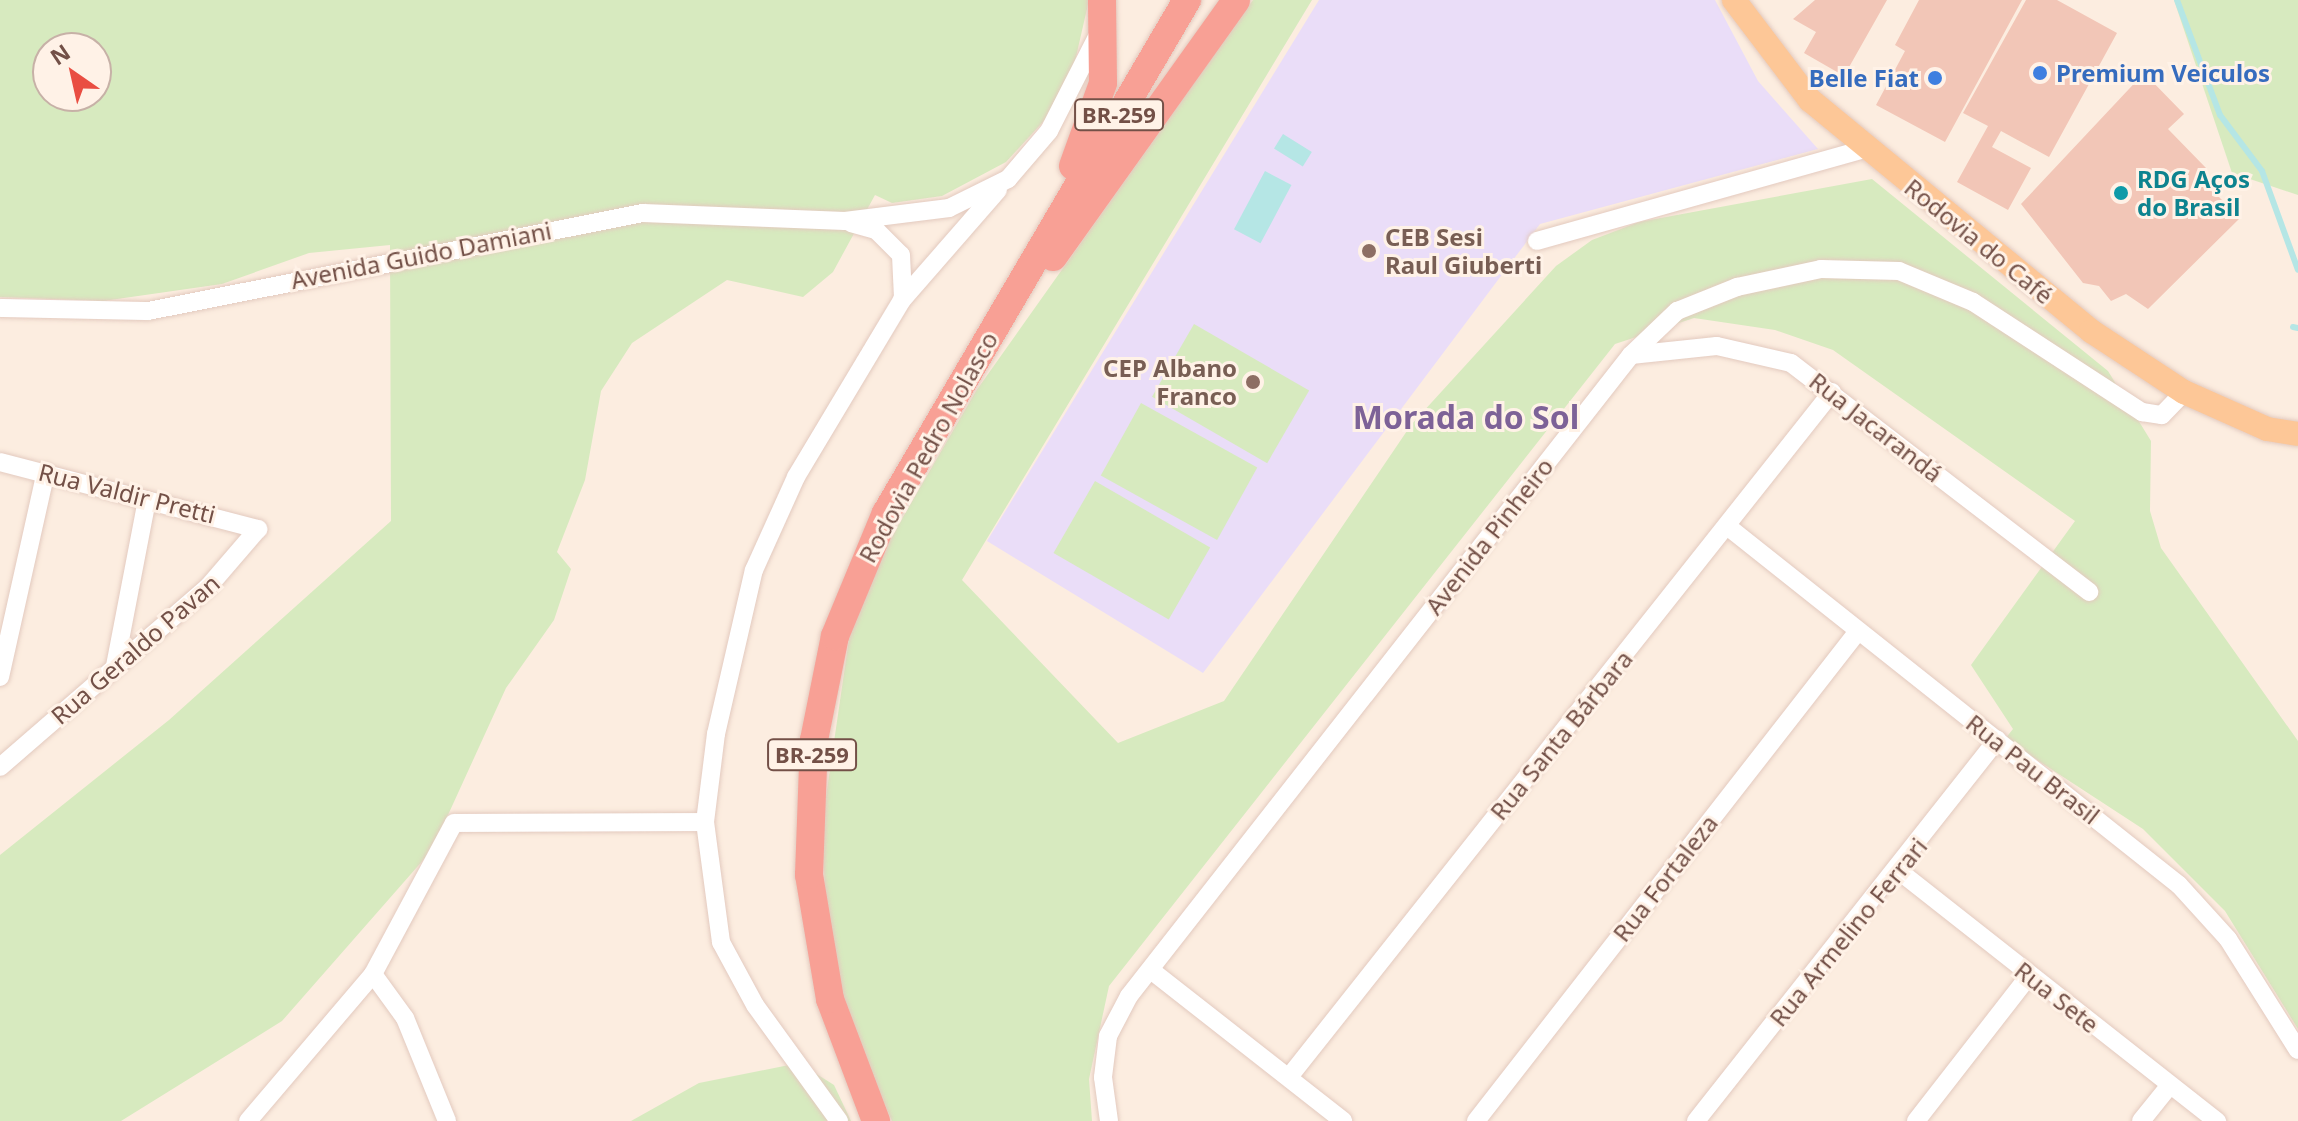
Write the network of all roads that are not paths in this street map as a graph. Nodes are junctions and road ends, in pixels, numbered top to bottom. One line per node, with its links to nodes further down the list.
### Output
1 (1187, 0): 8 (highway, Rodovia Pedro Nolasco / BR-259)
2 (1236, 0): 15 (highway)
3 (1734, 0): 5 (main road, Rodovia do Café)
4 (1102, 12): 6 (street, Avenida Guido Damiani); 8 (highway)
5 (1865, 149): 9 (street); 14 (main road, Rodovia do Café)
6 (1008, 179): 7 (street, Avenida Guido Damiani); 10 (street)
7 (845, 221): 10 (street, Avenida Guido Damiani); 11 (street, Avenida Guido Damiani)
8 (1050, 230): 15 (highway, Rodovia Pedro Nolasco / BR-259)
9 (1537, 241)
10 (902, 300): 28 (street)
11 (0, 308)
12 (1631, 355): 13 (street, Rua Jacarandá); 14 (street, Avenida Pinheiro); 30 (street, Avenida Pinheiro)
13 (1832, 392): 21 (street, Rua Santa Bárbara); 22 (street, Rua Jacarandá)
14 (2184, 392): 16 (main road, Rodovia do Café)
15 (946, 407): 39 (highway, Rodovia Pedro Nolasco / BR-259)
16 (2298, 434)
17 (0, 462): 18 (street, Rua Valdir Pretti)
18 (46, 472): 19 (street, Rua Valdir Pretti); 25 (street)
19 (147, 500): 20 (street, Rua Valdir Pretti); 24 (street)
20 (255, 523): 24 (street, Rua Geraldo Pavan)
21 (1727, 526): 23 (street, Rua Pau Brasil); 34 (street, Rua Santa Bárbara)
22 (2089, 592)
23 (1855, 635): 26 (street, Rua Pau Brasil); 42 (street, Rua Fortaleza)
24 (115, 666): 27 (street, Rua Geraldo Pavan)
25 (0, 677)
26 (1997, 740): 29 (street, Rua Armelino Ferrari); 33 (street, Rua Pau Brasil)
27 (0, 767)
28 (705, 822): 31 (street); 38 (street)
29 (1899, 871): 32 (street, Rua Sete); 43 (street, Rua Armelino Ferrari)
30 (1152, 971): 34 (street); 40 (street, Avenida Pinheiro)
31 (373, 974): 36 (street); 37 (street)
32 (2029, 976): 35 (street, Rua Sete); 44 (street)
33 (2298, 1050)
34 (1289, 1077): 41 (street)
35 (2170, 1085): 45 (street); 46 (street, Rua Sete)
36 (248, 1121)
37 (447, 1121)
38 (839, 1121)
39 (876, 1121)
40 (1109, 1121)
41 (1343, 1121)
42 (1476, 1121)
43 (1696, 1121)
44 (1916, 1121)
45 (2141, 1121)
46 (2217, 1121)

